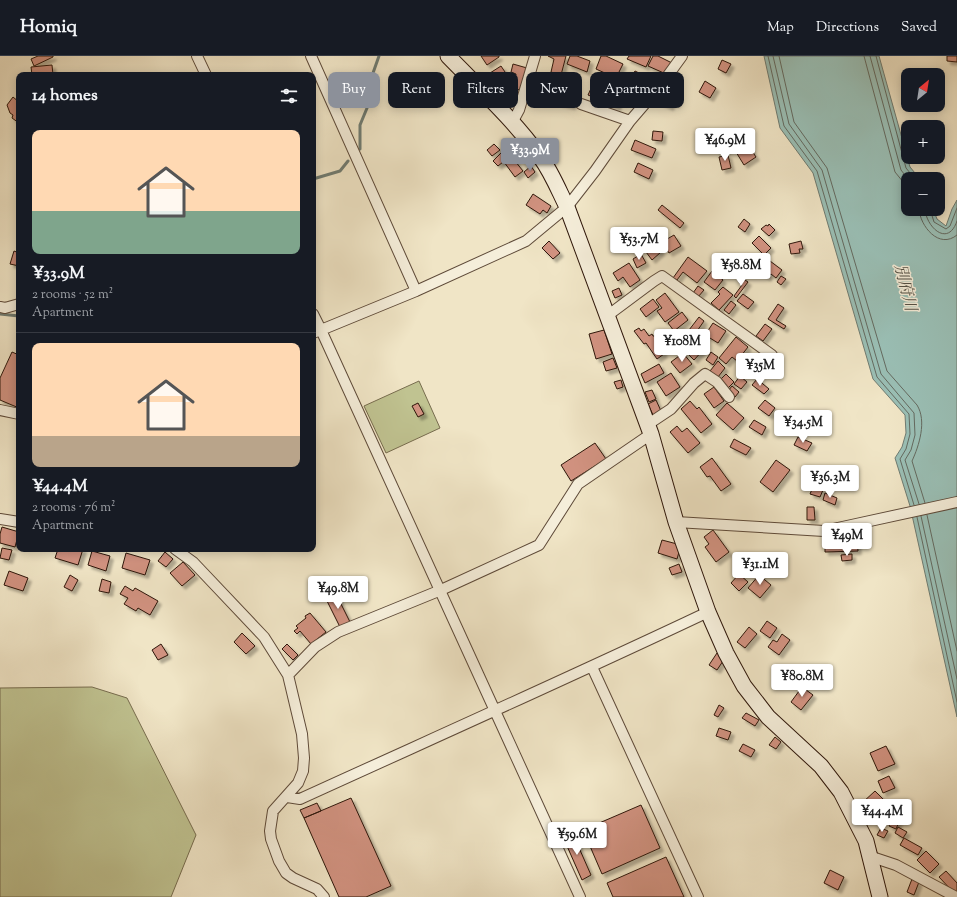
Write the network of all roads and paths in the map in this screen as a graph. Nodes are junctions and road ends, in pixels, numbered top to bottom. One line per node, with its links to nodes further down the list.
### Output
1 (197, 56): 6 (street)
2 (311, 56): 11 (street)
3 (535, 56): 9 (street)
4 (682, 56): 8 (street)
5 (452, 57): 9 (street)
6 (205, 72)
7 (582, 104): 8 (street)
8 (630, 121): 10 (street)
9 (512, 123): 10 (street)
10 (567, 207): 11 (street); 14 (street)
11 (416, 291): 15 (street)
12 (16, 305): 13 (street)
13 (0, 307)
14 (607, 316): 16 (street); 20 (street)
15 (317, 332): 26 (street)
16 (772, 355)
17 (729, 397): 20 (street)
18 (0, 410): 19 (street)
19 (16, 413)
20 (649, 429): 24 (street); 26 (street)
21 (957, 502): 24 (street)
22 (0, 519): 23 (street)
23 (16, 522)
24 (676, 522): 27 (street)
25 (179, 552): 29 (street)
26 (441, 590): 29 (street); 30 (street)
27 (708, 612): 28 (street); 32 (street)
28 (592, 667): 30 (street); 35 (street)
29 (288, 675): 31 (street)
30 (494, 710): 31 (street); 34 (street)
31 (287, 797): 33 (street)
32 (869, 856): 36 (street); 37 (street)
33 (324, 897)
34 (580, 897)
35 (698, 897)
36 (880, 897)
37 (956, 897)

